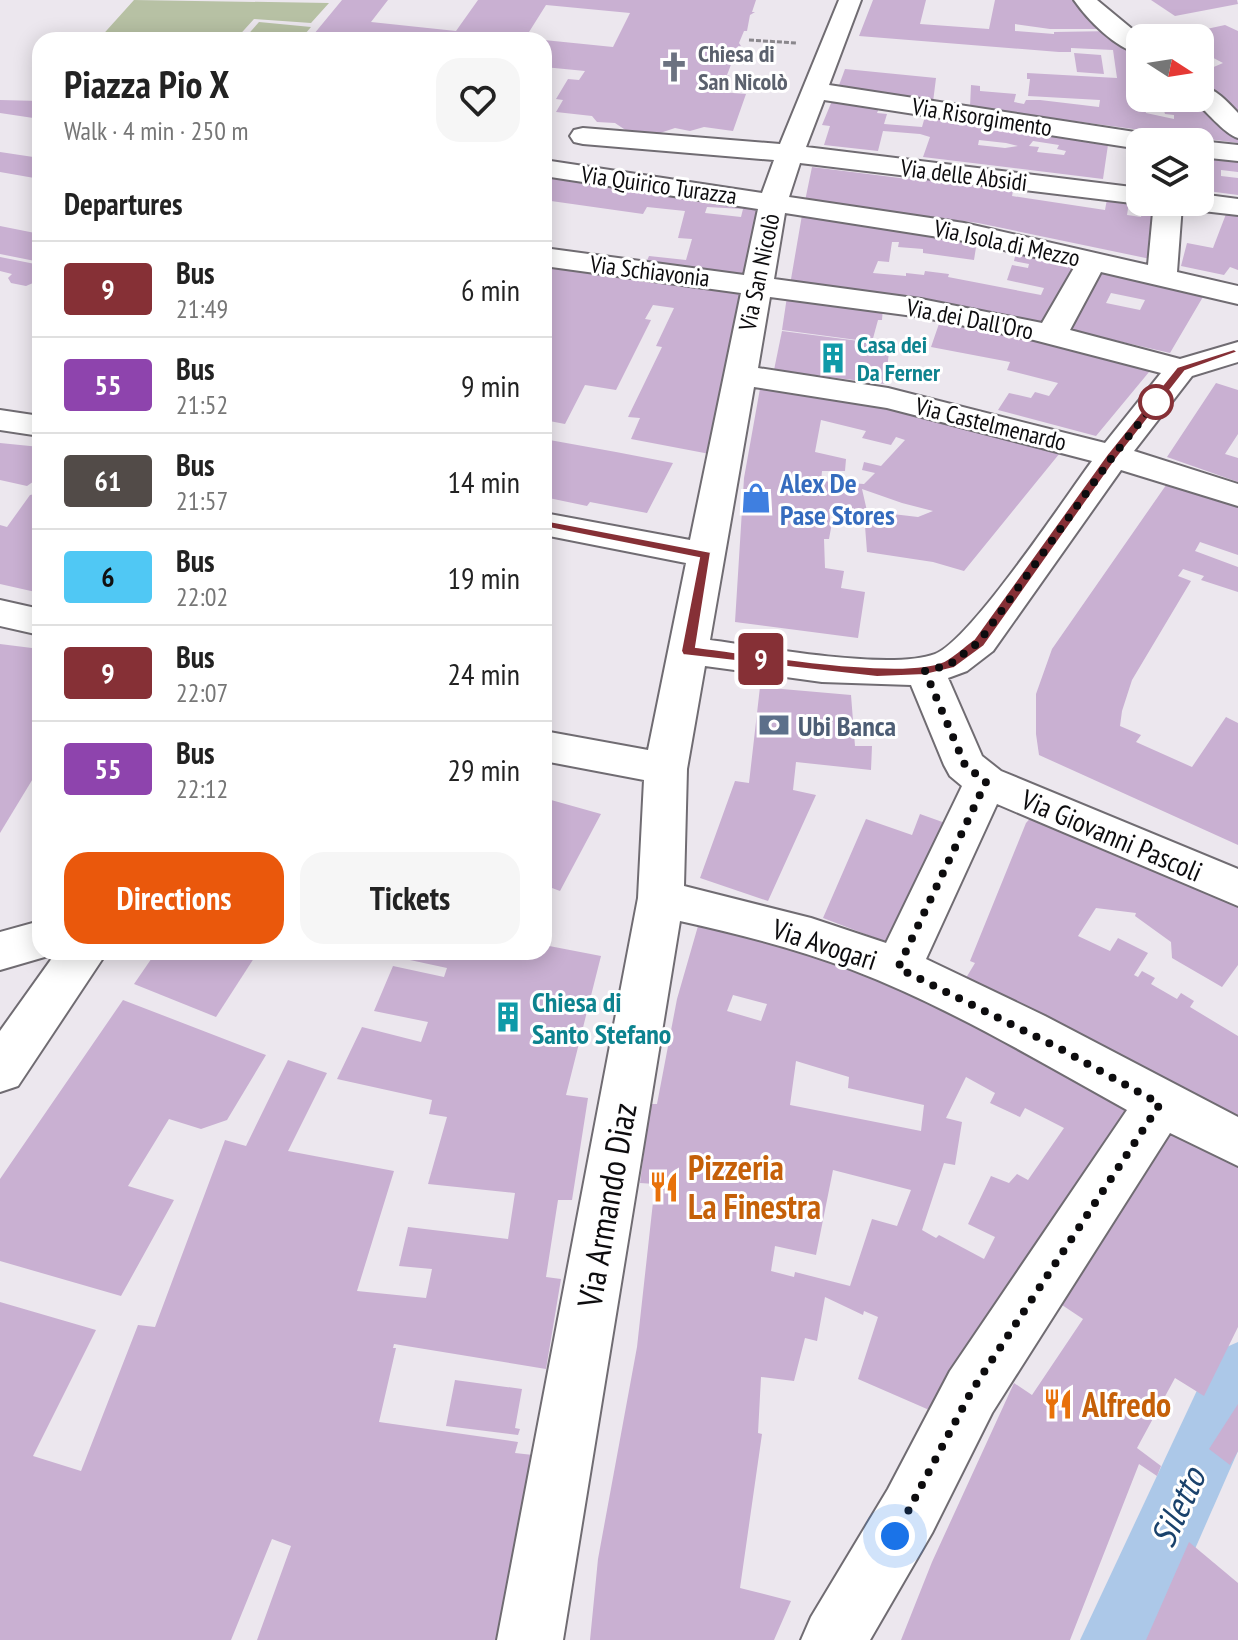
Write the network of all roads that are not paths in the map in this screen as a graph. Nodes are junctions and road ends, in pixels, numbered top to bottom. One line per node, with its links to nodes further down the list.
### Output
1 (850, 0): 4 (street, Via San Nicolò)
2 (1085, 0): 3 (street)
3 (1126, 36)
4 (816, 91): 8 (street, Via Risorgimento); 11 (street, Via San Nicolò)
5 (1214, 103): 6 (street)
6 (1238, 130)
7 (583, 136): 11 (street, Via delle Absidi)
8 (1114, 137): 9 (street, Via Risorgimento); 14 (street)
9 (1126, 139)
10 (1214, 150): 12 (street)
11 (788, 153): 14 (street, Via delle Absidi); 16 (street, Via San Nicolò)
12 (1238, 153)
13 (552, 169): 16 (street, Via Quirico Turazza)
14 (1107, 192): 15 (street, Via delle Absidi)
15 (1126, 194)
16 (773, 203): 21 (street, Via Isola di Mezzo); 23 (street, Via San Nicolò)
17 (1214, 204): 18 (street)
18 (1238, 207)
19 (1167, 216): 22 (street)
20 (552, 258): 23 (street, Via Schiavonia)
21 (1093, 260): 22 (street, Via Isola di Mezzo); 25 (street)
22 (1162, 276): 24 (street, Via Isola di Mezzo)
23 (755, 284): 25 (street, Via dei Dall'Oro); 28 (street, Via San Nicolò)
24 (1238, 295): 27 (street)
25 (1051, 335): 27 (street, Via dei Dall'Oro)
26 (1238, 352): 27 (street)
27 (1193, 365): 31 (street)
28 (739, 375): 31 (street, Via Castelmenardo); 34 (street, Via San Nicolò)
29 (0, 420): 30 (street)
30 (32, 425)
31 (1113, 456): 32 (street, Via Castelmenardo); 38 (street)
32 (1238, 495)
33 (552, 526): 34 (street)
34 (706, 555): 37 (street, Via San Nicolò)
35 (0, 613): 36 (street)
36 (32, 620)
37 (688, 651): 38 (street); 40 (street, Via Armando Diaz)
38 (925, 671): 41 (street, Via Giovanni Pascoli)
39 (552, 748): 40 (street)
40 (666, 769): 43 (street, Via Armando Diaz)
41 (986, 782): 42 (street, Via Giovanni Pascoli); 47 (street, Via Giovanni Pascoli)
42 (1238, 888)
43 (661, 898): 47 (street, Via Avogari); 51 (street, Via Armando Diaz)
44 (32, 942): 45 (street)
45 (0, 951)
46 (77, 960): 48 (street)
47 (898, 968): 49 (street, Via Avogari)
48 (0, 1071)
49 (1160, 1104): 50 (street, Via Avogari); 52 (street)
50 (1238, 1143)
51 (530, 1640)
52 (834, 1640)

